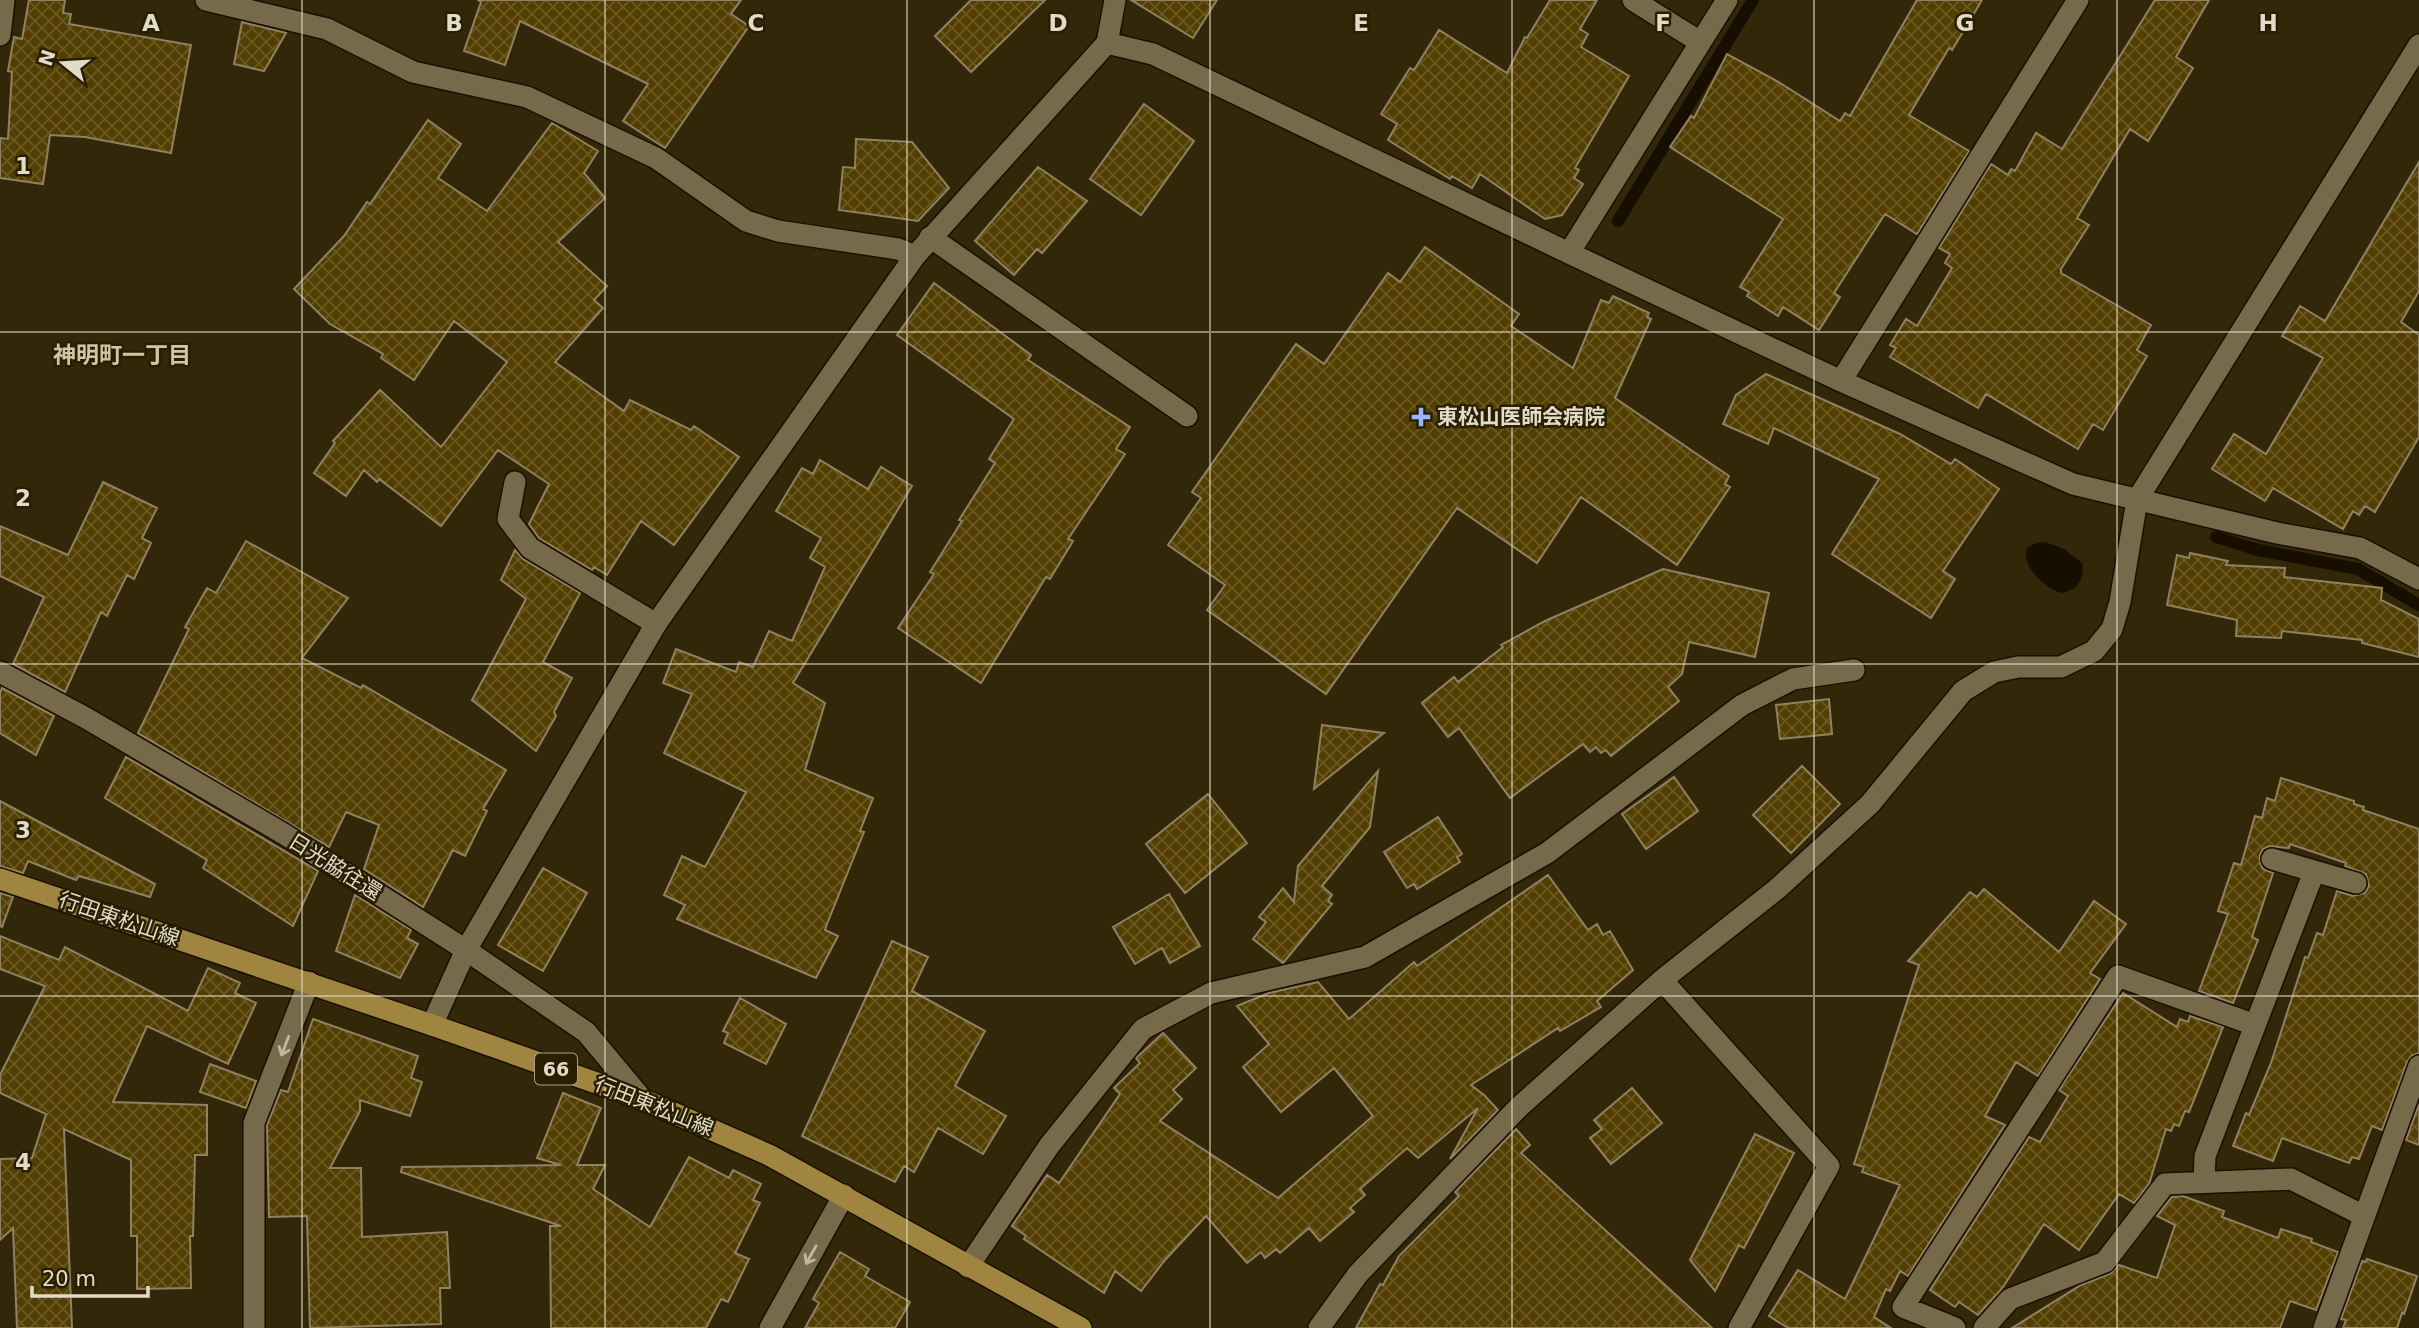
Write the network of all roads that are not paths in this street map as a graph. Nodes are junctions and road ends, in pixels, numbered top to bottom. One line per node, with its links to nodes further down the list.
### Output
1 (4, 0): 7 (street)
2 (205, 0): 13 (street)
3 (1115, 0): 9 (street)
4 (1633, 0): 8 (street)
5 (1727, 0): 8 (street)
6 (2078, 0): 14 (street)
7 (0, 35)
8 (1700, 42): 12 (street)
9 (1107, 43): 11 (street); 12 (street)
10 (2419, 46): 17 (street)
11 (930, 237): 13 (street); 15 (street)
12 (1569, 253): 14 (street)
13 (915, 256): 19 (street)
14 (1842, 381): 17 (street)
15 (1187, 416)
16 (515, 482): 19 (street)
17 (2137, 500): 18 (street); 27 (street)
18 (2416, 571)
19 (656, 624): 26 (street)
20 (1854, 670): 36 (street)
21 (0, 672): 26 (street, 日光脇往還)
22 (2272, 859): 23 (street)
23 (2314, 872): 25 (street); 30 (street)
24 (0, 879): 28 (main road, 行田東松山線 / 66)
25 (2356, 883)
26 (466, 950): 29 (street); 32 (street, 日光脇往還)
27 (1662, 979): 40 (street); 41 (street)
28 (309, 982): 29 (main road, 行田東松山線 / 66); 37 (street, one-way to 37)
29 (432, 1025): 32 (main road, 行田東松山線 / 66)
30 (2255, 1025): 33 (street); 42 (street)
31 (2419, 1066): 35 (street)
32 (642, 1099): 34 (main road, 行田東松山線 / 66)
33 (2204, 1181): 35 (street); 43 (street)
34 (844, 1195): 36 (main road, 行田東松山線 / 66); 38 (street, one-way to 38)
35 (2364, 1216): 44 (street)
36 (968, 1267): 39 (main road, 行田東松山線 / 66)
37 (254, 1328)
38 (770, 1328)
39 (1081, 1328)
40 (1319, 1328)
41 (1740, 1328)
42 (1955, 1328)
43 (1984, 1328)
44 (2325, 1328)

